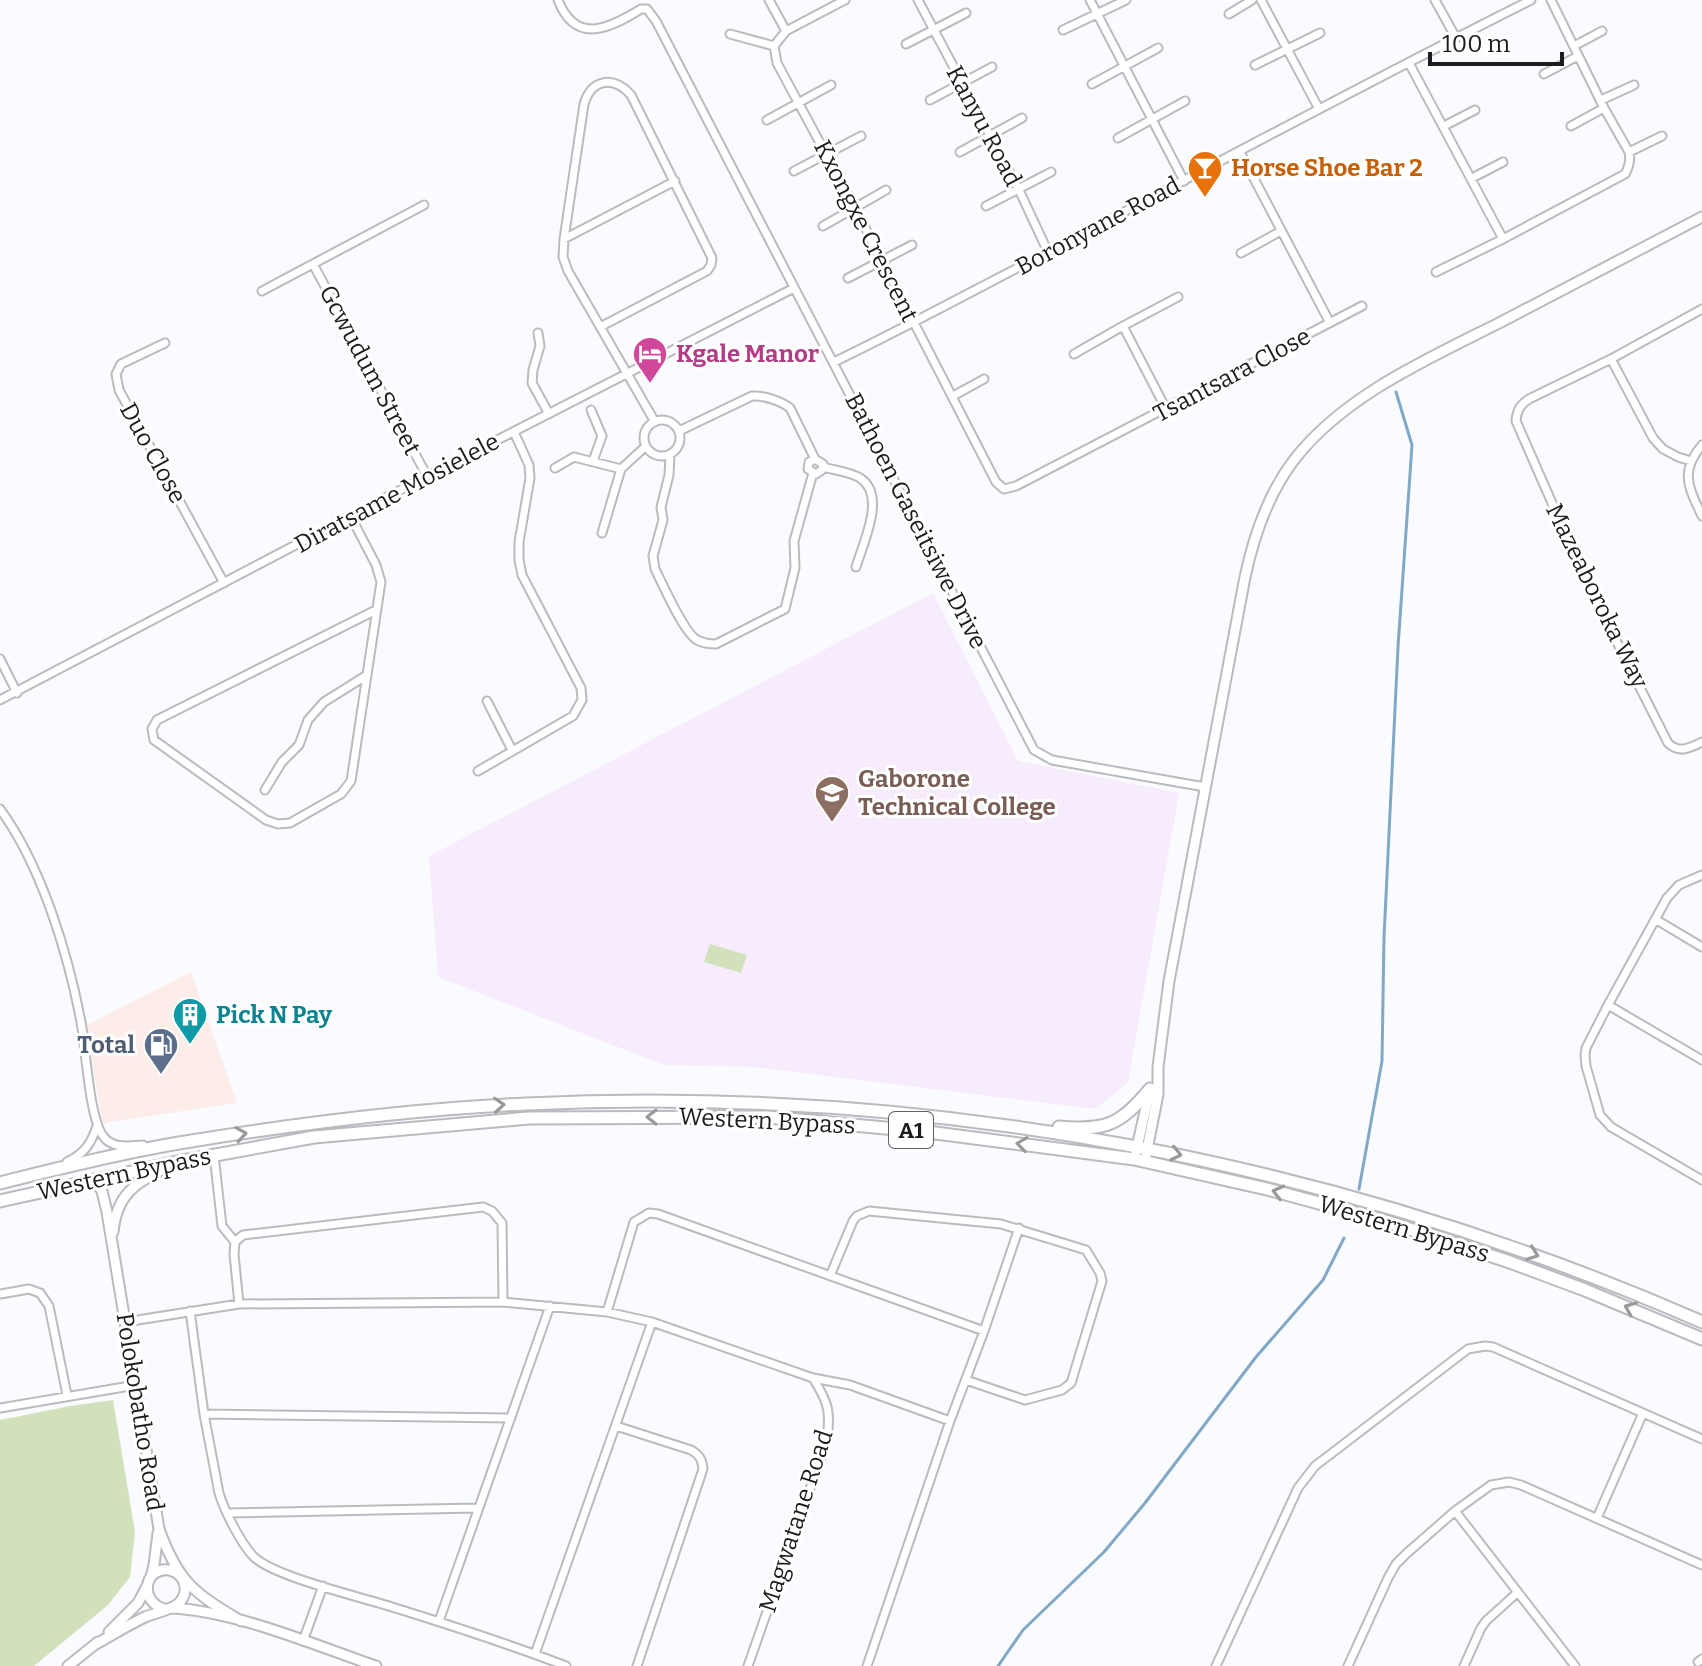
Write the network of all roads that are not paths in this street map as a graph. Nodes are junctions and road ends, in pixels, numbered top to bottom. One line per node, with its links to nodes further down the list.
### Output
1 (558, 0): 79 (street, Bathoen Gaseitsiwe Drive)
2 (769, 0): 17 (street)
3 (918, 0): 15 (street, Kanyu Road)
4 (1090, 0): 13 (street)
5 (1126, 0): 13 (street)
6 (1252, 0): 14 (street)
7 (1261, 0): 26 (street)
8 (1435, 0): 21 (street)
9 (1531, 0): 21 (street, Boronyane Road)
10 (1551, 0): 24 (street)
11 (839, 1): 17 (street)
12 (966, 13): 15 (street)
13 (1097, 14): 16 (street); 31 (street)
14 (1229, 14)
15 (933, 30): 22 (street); 33 (street, Kanyu Road)
16 (1063, 30)
17 (786, 31): 23 (street)
18 (1602, 31): 24 (street)
19 (1320, 33): 26 (street)
20 (730, 34): 23 (street)
21 (1456, 38): 28 (street, Boronyane Road)
22 (906, 44)
23 (774, 46): 39 (street, Kxongxe Crescent)
24 (1574, 46): 27 (street)
25 (1158, 48): 31 (street)
26 (1288, 50): 29 (street); 41 (street)
27 (1578, 56): 32 (street); 40 (street)
28 (1409, 63): 41 (street, Boronyane Road); 46 (street)
29 (1255, 65)
30 (992, 67): 33 (street)
31 (1124, 67): 34 (street); 44 (street)
32 (1544, 74)
33 (961, 83): 37 (street); 49 (street, Kanyu Road)
34 (1092, 84)
35 (831, 85): 39 (street)
36 (1634, 85): 40 (street)
37 (930, 100)
38 (1185, 101): 44 (street)
39 (800, 102): 45 (street); 55 (street, Kxongxe Crescent)
40 (1602, 104): 47 (street); 54 (street)
41 (1319, 109): 53 (street, Boronyane Road)
42 (1475, 110): 46 (street)
43 (1022, 118): 49 (street)
44 (1153, 119): 51 (street); 61 (street)
45 (767, 120)
46 (1444, 126): 59 (street)
47 (1571, 126)
48 (861, 136): 55 (street)
49 (989, 136): 52 (street); 63 (street, Kanyu Road)
50 (1662, 136): 54 (street)
51 (1118, 138)
52 (960, 152)
53 (1240, 152): 61 (street, Boronyane Road); 69 (street, Tsantsara Close)
54 (1629, 152): 71 (street)
55 (827, 154): 57 (street); 66 (street, Kxongxe Crescent)
56 (1503, 162): 59 (street)
57 (794, 171)
58 (1051, 172): 63 (street)
59 (1472, 178): 71 (street)
60 (675, 181): 70 (street); 70 (street); 87 (street)
61 (1184, 181): 73 (street, Boronyane Road)
62 (886, 190): 66 (street)
63 (1019, 190): 65 (street); 73 (street, Kanyu Road)
64 (424, 205): 76 (street)
65 (986, 206)
66 (855, 208): 68 (street); 75 (street, Kxongxe Crescent)
67 (1702, 217): 128 (street)
68 (823, 226)
69 (1281, 231): 74 (street); 85 (street, Tsantsara Close)
70 (564, 239): 87 (street)
71 (1503, 239): 77 (street)
72 (912, 245): 75 (street)
73 (1048, 252): 84 (street, Boronyane Road)
74 (1241, 253)
75 (883, 261): 78 (street); 84 (street, Kxongxe Crescent)
76 (313, 264): 80 (street); 112 (street, Gcwudum Street)
77 (1436, 272)
78 (848, 278)
79 (794, 288): 92 (street, Bathoen Gaseitsiwe Drive); 93 (street, Diratsame Mosielele)
80 (262, 291)
81 (1178, 297): 86 (street)
82 (1362, 306): 85 (street)
83 (1702, 309): 91 (street)
84 (914, 323): 92 (street, Boronyane Road); 95 (street, Kxongxe Crescent)
85 (1330, 323): 96 (street, Tsantsara Close)
86 (1123, 326): 90 (street); 96 (street)
87 (600, 327): 93 (street)
88 (538, 333): 98 (street)
89 (165, 343): 118 (street, Duo Close)
90 (1074, 354)
91 (1611, 359): 107 (street); 125 (street, Mazeaboroka Way)
92 (834, 362): 128 (street, Bathoen Gaseitsiwe Drive)
93 (627, 373): 98 (street, Diratsame Mosielele); 99 (street)
94 (984, 379): 95 (street)
95 (953, 396): 113 (street, Kxongxe Crescent)
96 (1166, 409): 113 (street, Tsantsara Close)
97 (591, 410): 106 (street)
98 (549, 414): 101 (street, Diratsame Mosielele)
99 (655, 422): 100 (street); 103 (street)
100 (679, 431): 104 (street); 105 (street)
101 (514, 432): 112 (street, Diratsame Mosielele); 126 (street)
102 (1702, 445): 107 (street)
103 (646, 446): 104 (street); 110 (street)
104 (670, 455): 111 (street)
105 (815, 459): 108 (street); 111 (street)
106 (593, 461): 109 (street); 110 (street)
107 (1691, 461): 114 (street)
108 (823, 467): 111 (street); 117 (street)
109 (555, 468)
110 (621, 469): 116 (street)
111 (813, 473)
112 (427, 476): 115 (street, Diratsame Mosielele)
113 (1004, 489)
114 (1702, 516)
115 (351, 517): 118 (street, Diratsame Mosielele); 119 (street)
116 (602, 533)
117 (856, 567)
118 (224, 583): 122 (street, Diratsame Mosielele)
119 (376, 610): 121 (street); 121 (street)
120 (0, 659): 122 (street)
121 (367, 675): 129 (street)
122 (17, 693): 123 (street, Diratsame Mosielele)
123 (0, 700)
124 (487, 701): 126 (street)
125 (1702, 742)
126 (512, 750): 127 (street)
127 (478, 771)
128 (1205, 787): 136 (street)
129 (265, 790)
130 (0, 809): 139 (street)
131 (1702, 875): 132 (street)
132 (1655, 919): 133 (street); 134 (street)
133 (1702, 947)
134 (1608, 1005): 135 (street); 146 (street)
135 (1702, 1060)
136 (1158, 1067): 137 (street); 141 (street)
137 (1150, 1089): 138 (highway); 141 (street)
138 (998, 1124): 140 (highway, Western Bypass / A1, one-way to 138); 141 (highway, Western Bypass / A1)
139 (97, 1126): 140 (street); 147 (street)
140 (177, 1144): 147 (highway, Western Bypass / A1)
141 (1142, 1147): 143 (street); 161 (highway, Western Bypass / A1, one-way to 161)
142 (214, 1155): 143 (highway, Western Bypass / A1, one-way to 142); 144 (highway, Western Bypass / A1); 150 (street)
143 (1140, 1160): 163 (highway, Western Bypass / A1, one-way to 143)
144 (177, 1162): 145 (highway, Western Bypass / A1); 151 (street)
145 (94, 1179): 148 (highway, Western Bypass / A1); 151 (street, Polokobatho Road)
146 (1702, 1180)
147 (4, 1182)
148 (0, 1201)
149 (1019, 1228): 152 (street); 162 (street); 165 (street)
150 (235, 1242): 154 (street); 155 (street)
151 (112, 1243): 159 (street, Polokobatho Road)
152 (830, 1276): 158 (street); 162 (street)
153 (0, 1294): 167 (street)
154 (503, 1302): 155 (street); 156 (street)
155 (239, 1304): 157 (street)
156 (550, 1306): 158 (street); 171 (street)
157 (190, 1311): 159 (street); 170 (street)
158 (607, 1312): 160 (street)
159 (125, 1322): 166 (street, Polokobatho Road)
160 (652, 1322): 164 (street); 173 (street)
161 (1702, 1322)
162 (984, 1331): 165 (street)
163 (1702, 1339)
164 (813, 1378): 172 (street); 195 (street, Magwatane Road)
165 (966, 1380): 172 (street)
166 (136, 1385): 167 (street); 179 (street, Polokobatho Road)
167 (67, 1395): 168 (street)
168 (0, 1408)
169 (1643, 1413): 174 (street); 178 (street); 197 (street)
170 (204, 1414): 171 (street); 177 (street)
171 (511, 1418): 175 (street)
172 (950, 1421): 196 (street)
173 (616, 1426): 190 (street); 194 (street)
174 (1702, 1439)
175 (477, 1508): 177 (street); 187 (street)
176 (1455, 1511): 178 (street); 184 (street); 198 (street)
177 (227, 1513): 183 (street)
178 (1597, 1518): 180 (street)
179 (159, 1529): 181 (street, Polokobatho Road); 182 (street)
180 (1702, 1565)
181 (180, 1576): 182 (street); 185 (street); 186 (street)
182 (149, 1582): 185 (street); 189 (street)
183 (323, 1586): 187 (street); 188 (street)
184 (1518, 1592): 199 (street); 200 (street)
185 (168, 1608): 186 (street); 189 (street)
186 (241, 1621): 188 (street)
187 (439, 1621): 190 (street)
188 (303, 1641): 192 (street)
189 (96, 1644): 191 (street)
190 (535, 1654): 193 (street)
191 (68, 1666)
192 (376, 1666)
193 (566, 1666)
194 (637, 1666)
195 (748, 1666)
196 (867, 1666)
197 (1216, 1666)
198 (1348, 1666)
199 (1464, 1666)
200 (1575, 1666)

